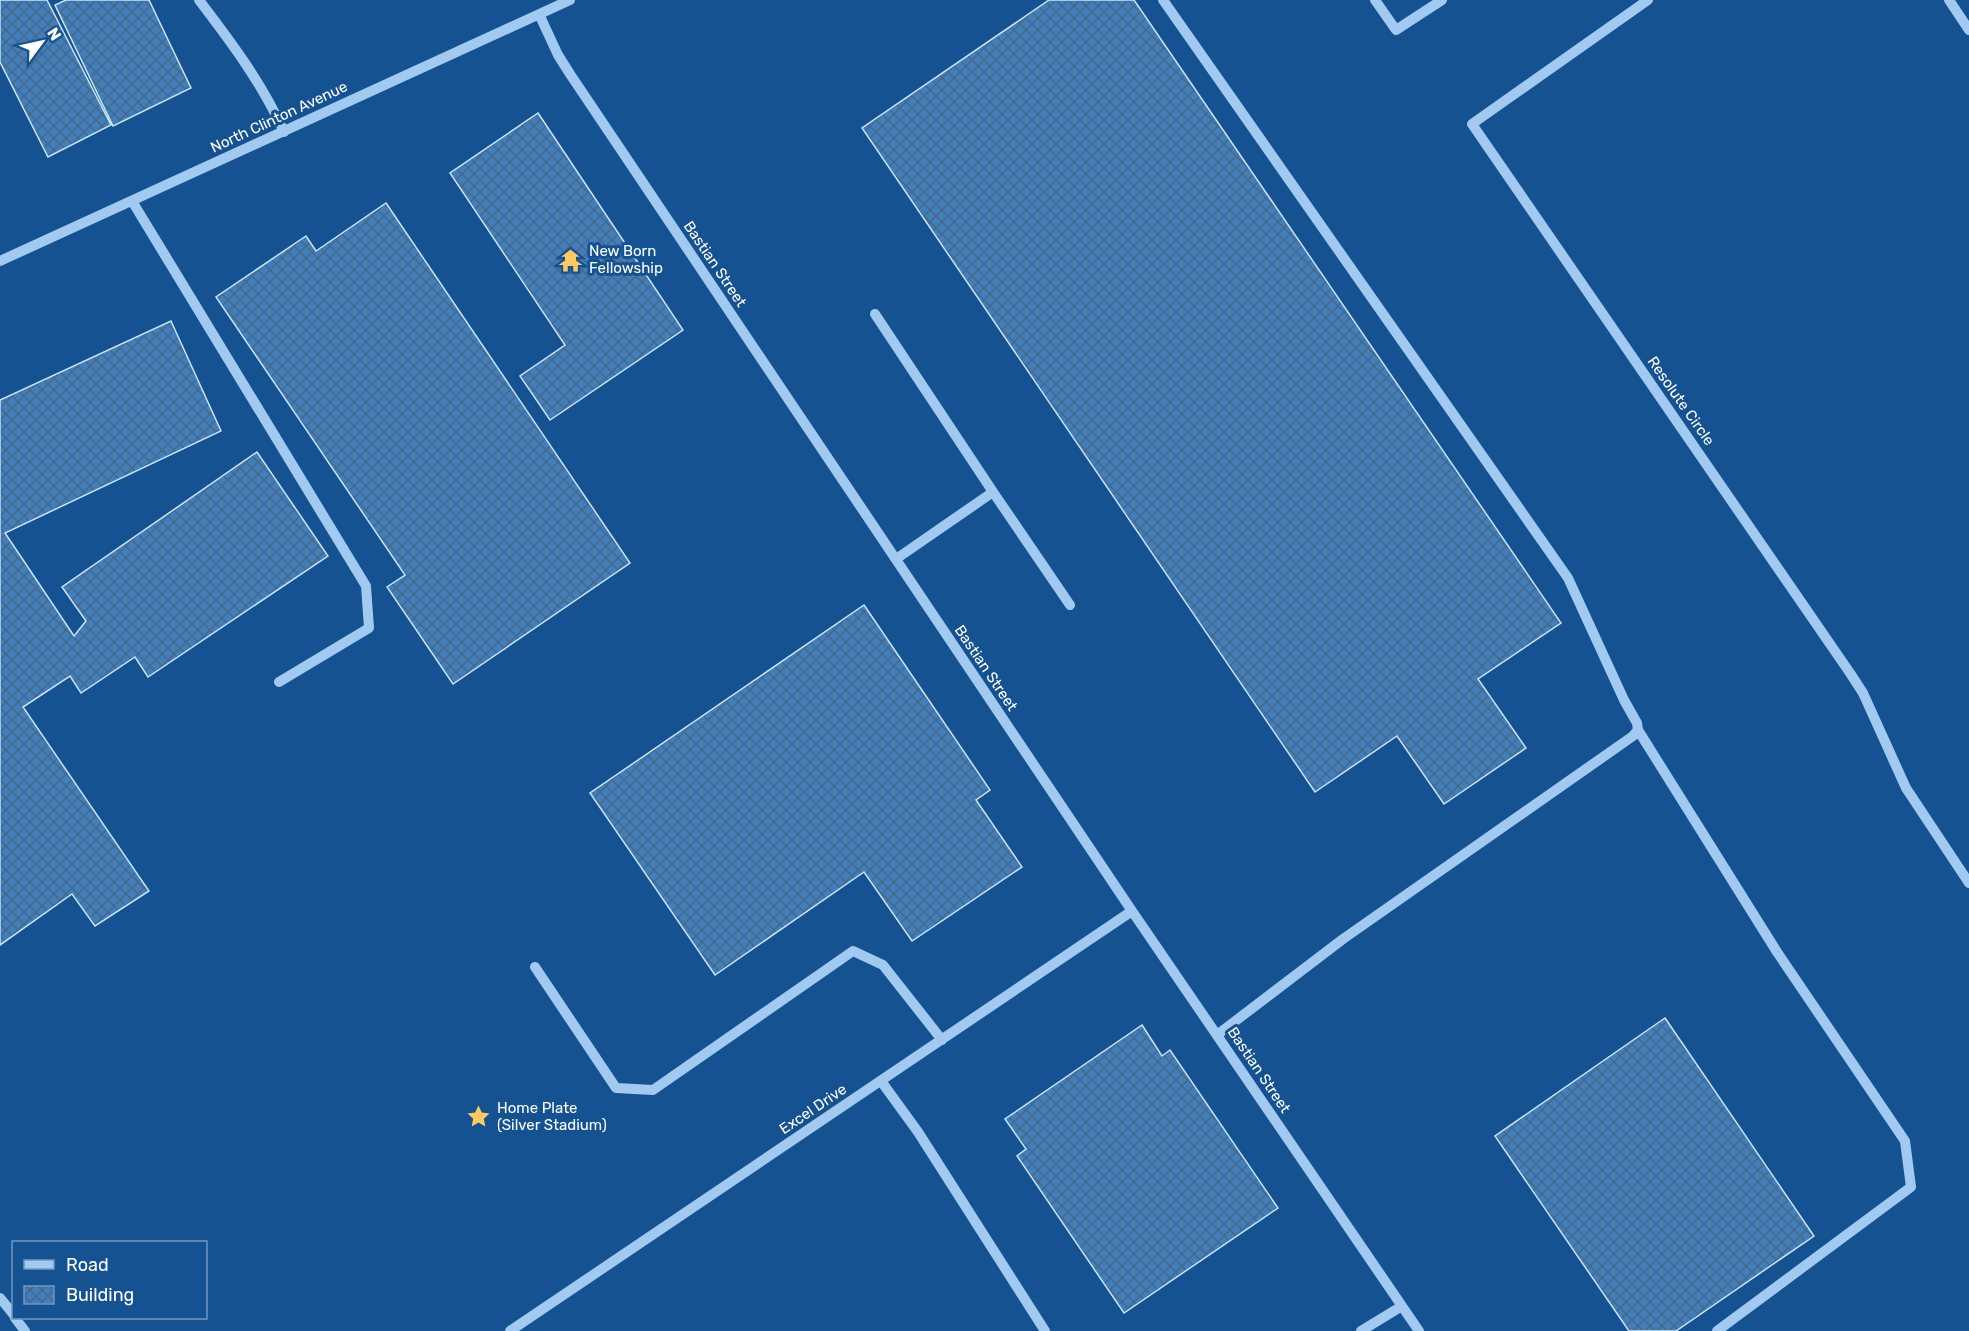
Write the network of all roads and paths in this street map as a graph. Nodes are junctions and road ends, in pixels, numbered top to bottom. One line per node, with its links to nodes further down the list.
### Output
1 (199, 0): 11 (street)
2 (570, 0): 8 (street, North Clinton Avenue)
3 (1163, 0): 19 (street)
4 (1375, 0): 5 (street)
5 (1442, 0)
6 (1648, 0): 20 (street, Resolute Circle)
7 (1949, 0): 10 (street)
8 (555, 3): 9 (street, North Clinton Avenue)
9 (539, 14): 11 (street, North Clinton Avenue); 16 (street, Bastian Street)
10 (1969, 30)
11 (284, 132): 12 (street, North Clinton Avenue)
12 (132, 201): 13 (street, North Clinton Avenue); 18 (street)
13 (0, 261)
14 (875, 314): 15 (street)
15 (993, 492): 16 (street); 17 (street)
16 (896, 560): 21 (street, Bastian Street)
17 (1070, 604)
18 (279, 682)
19 (1638, 730): 23 (street); 33 (street)
20 (1969, 883)
21 (1132, 911): 23 (street, Bastian Street); 24 (street, Excel Drive)
22 (534, 967): 24 (street)
23 (1217, 1035): 27 (street, Bastian Street)
24 (942, 1040): 25 (street, Excel Drive)
25 (881, 1081): 29 (street, Excel Drive); 30 (street)
26 (0, 1298): 28 (street)
27 (1402, 1306): 31 (street); 32 (street, Bastian Street)
28 (12, 1313)
29 (510, 1331)
30 (1045, 1331)
31 (1361, 1331)
32 (1419, 1331)
33 (1717, 1331)

